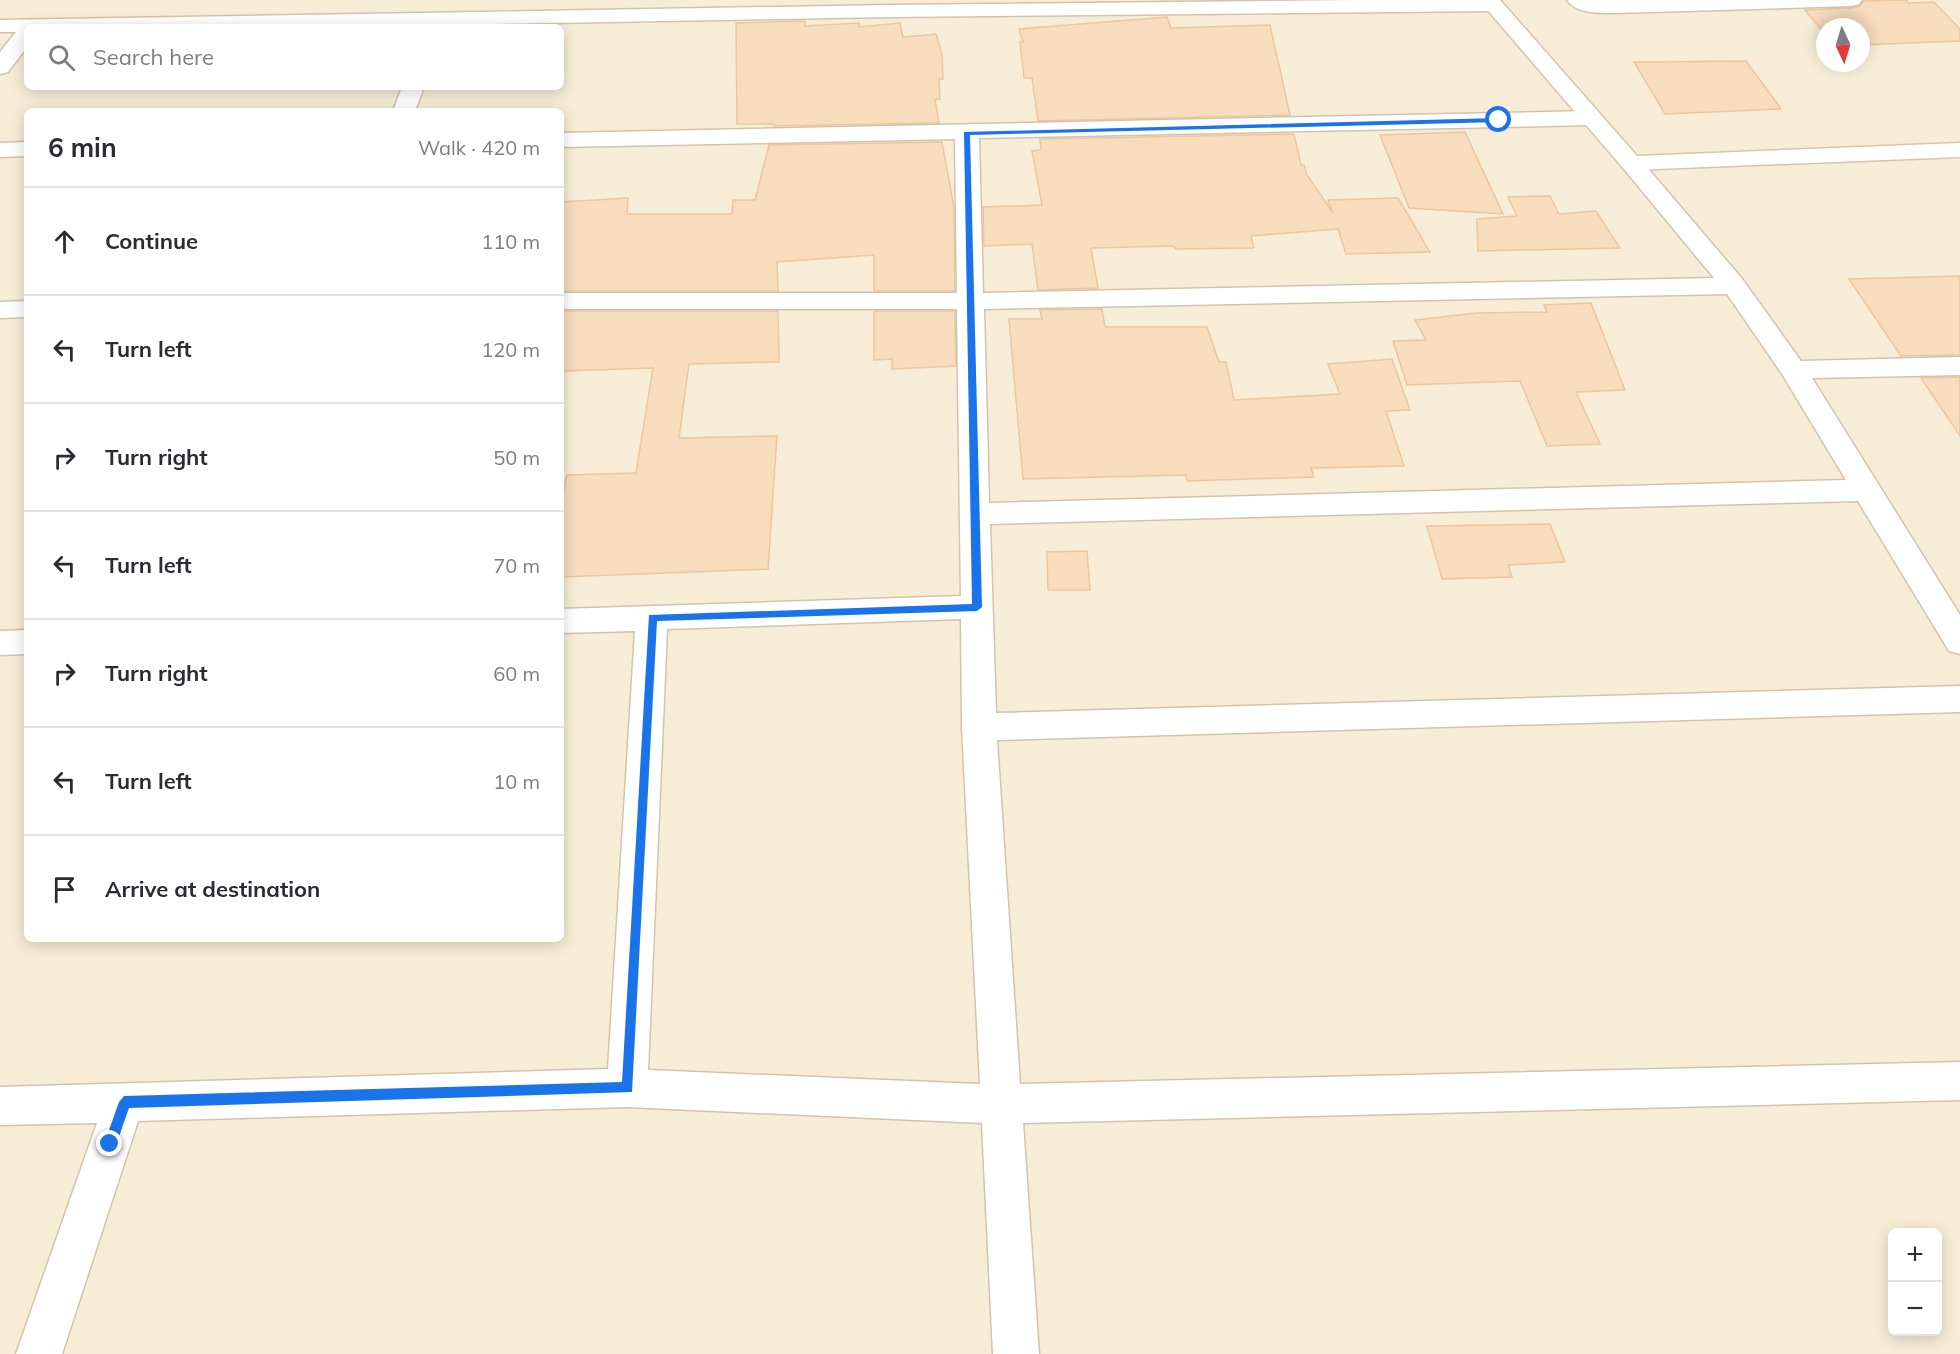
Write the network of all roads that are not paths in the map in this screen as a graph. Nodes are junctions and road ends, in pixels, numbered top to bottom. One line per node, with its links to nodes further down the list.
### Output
1 (1577, 0): 2 (street)
2 (1852, 0)
3 (1491, 2): 4 (street); 12 (street)
4 (890, 5): 5 (street)
5 (438, 15): 6 (street)
6 (33, 23): 7 (street)
7 (0, 26)
8 (24, 35): 9 (street)
9 (0, 67)
10 (412, 90): 11 (street)
11 (405, 108)
12 (1591, 118): 13 (street); 18 (street)
13 (967, 133): 14 (street); 21 (street)
14 (564, 140)
15 (24, 149): 16 (street)
16 (0, 150)
17 (1960, 150): 18 (street)
18 (1631, 163): 19 (street)
19 (1734, 286): 21 (street); 25 (street)
20 (564, 301): 21 (street)
21 (970, 301): 27 (street)
22 (24, 309): 23 (street)
23 (0, 310)
24 (1960, 366): 25 (street)
25 (1793, 370): 26 (street)
26 (1868, 490): 27 (street); 32 (street)
27 (975, 514): 28 (street)
28 (977, 607): 29 (street); 35 (street)
29 (652, 618): 30 (street); 37 (street)
30 (564, 621)
31 (24, 642): 33 (street)
32 (1960, 642)
33 (0, 643)
34 (1960, 699): 35 (street)
35 (979, 727): 39 (street)
36 (1960, 1081): 39 (street)
37 (627, 1088): 38 (street); 39 (street)
38 (124, 1102): 40 (street); 41 (street)
39 (1002, 1104): 42 (street)
40 (0, 1106)
41 (39, 1354)
42 (1016, 1354)

